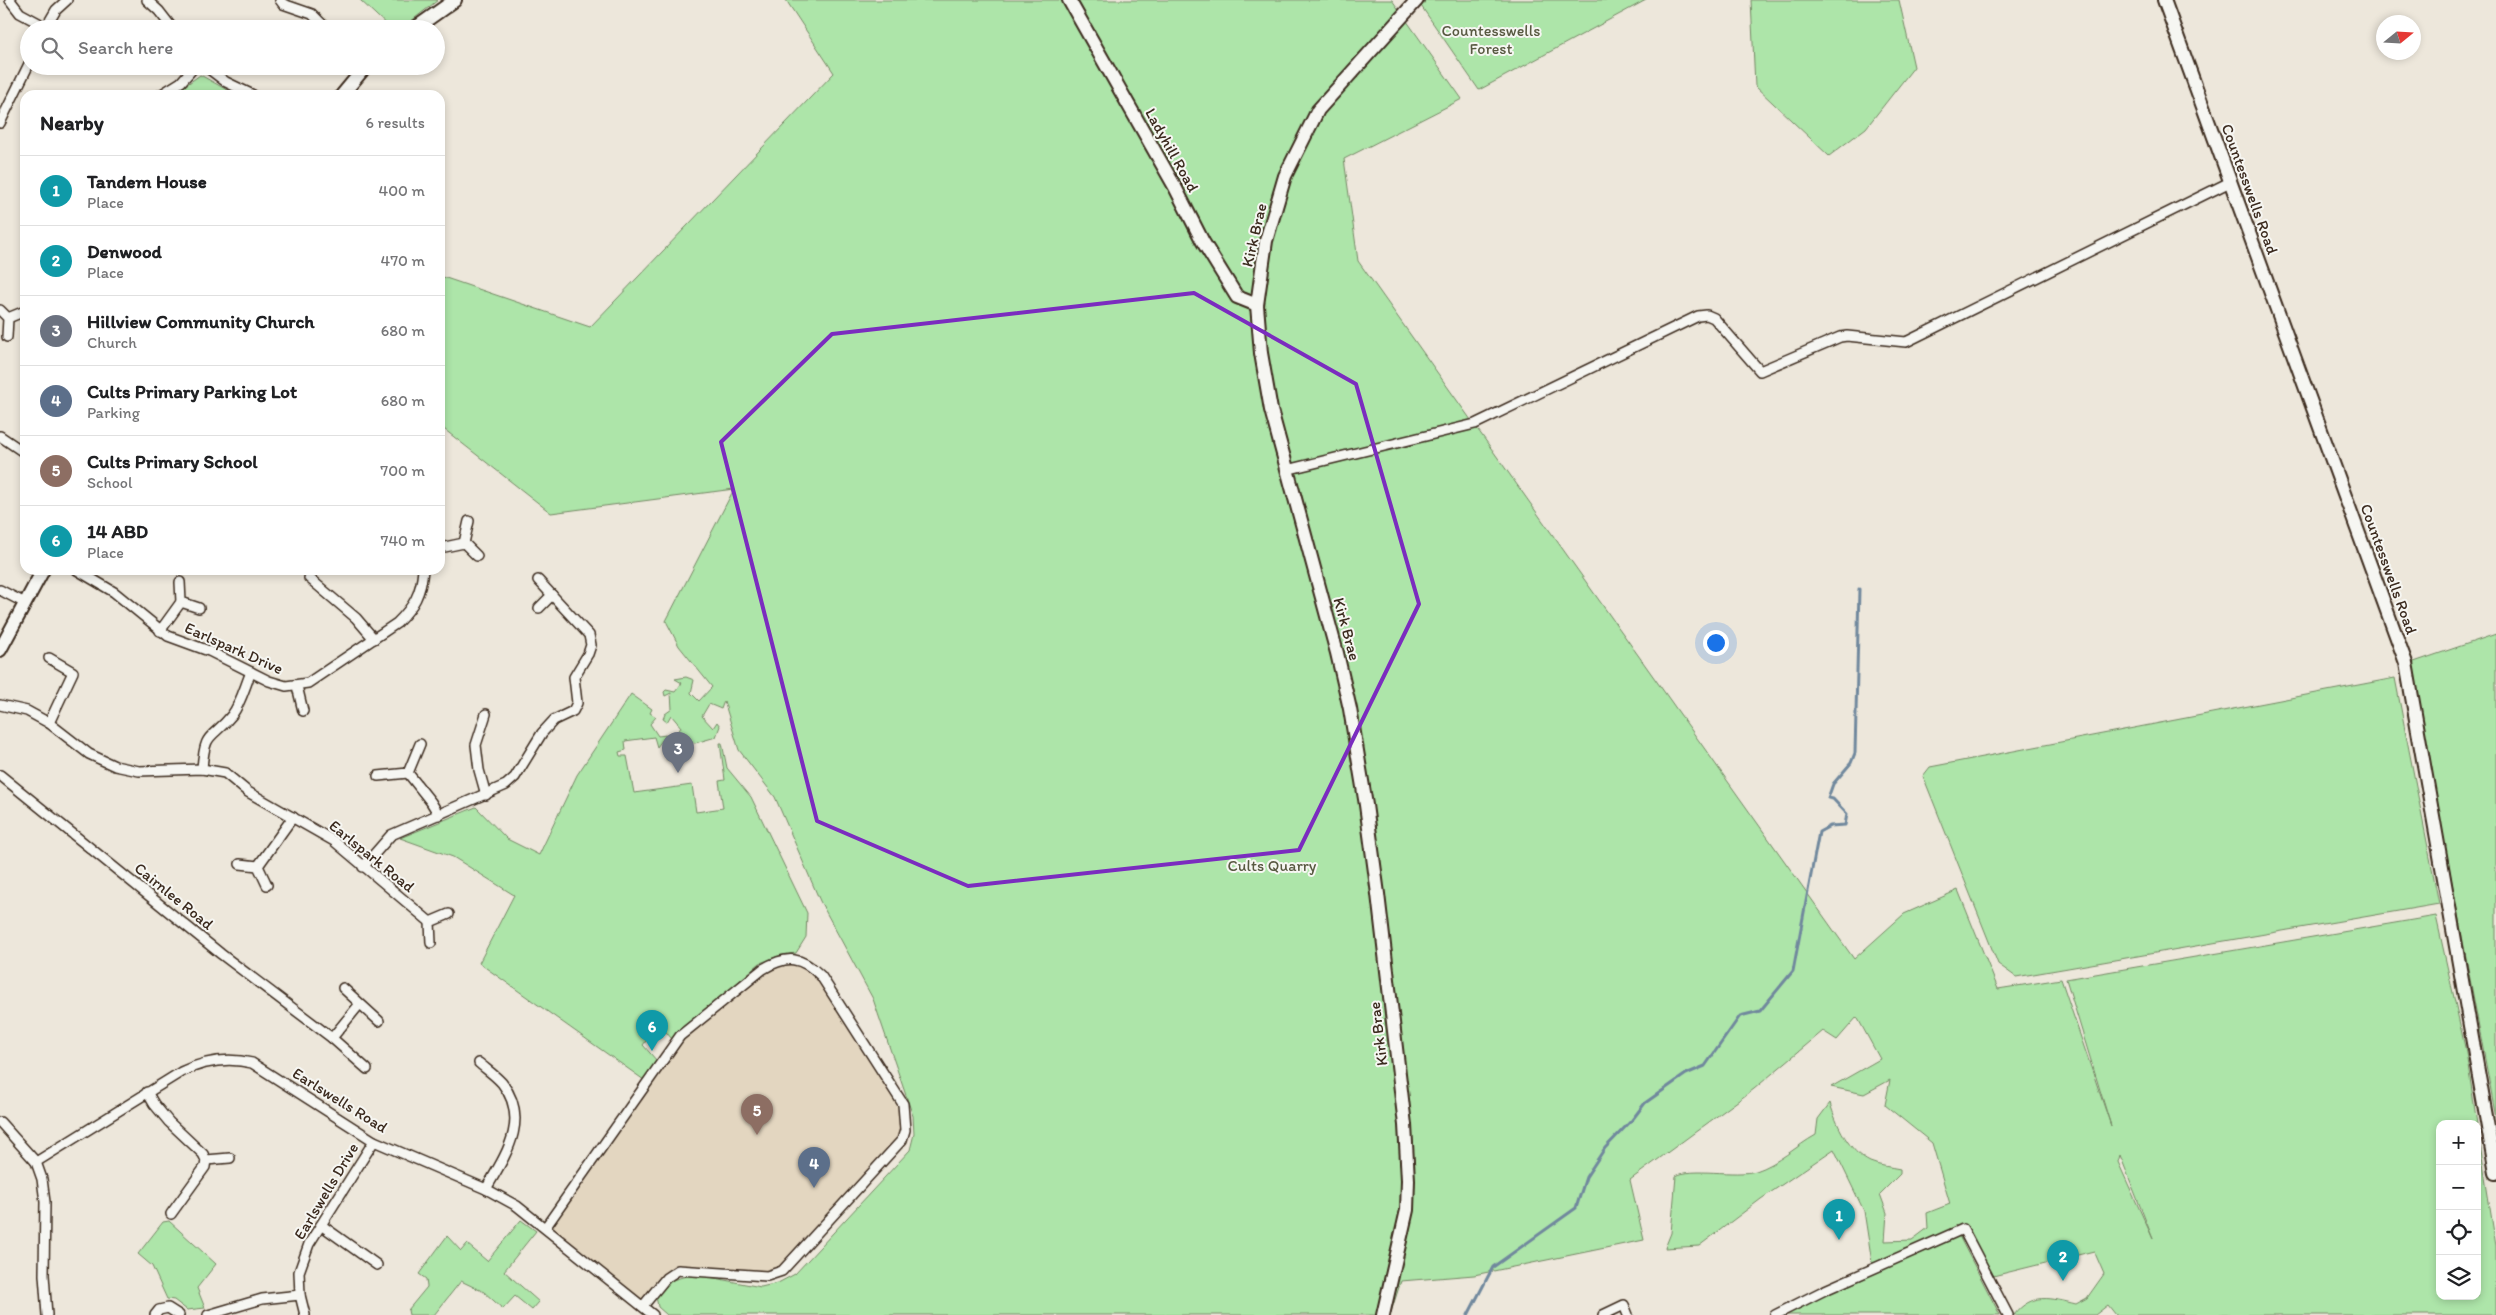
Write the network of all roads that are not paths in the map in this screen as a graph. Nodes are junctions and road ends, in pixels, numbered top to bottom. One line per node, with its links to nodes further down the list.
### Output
1 (10, 0): 9 (street)
2 (68, 0): 10 (street)
3 (146, 0): 11 (street)
4 (280, 0): 12 (street)
5 (455, 0): 13 (street)
6 (1069, 0): 23 (street, Ladyhill Road)
7 (1417, 0): 23 (street, Kirk Brae)
8 (2164, 0): 22 (street, Countesswells Road)
9 (32, 20)
10 (50, 20)
11 (166, 20)
12 (318, 20)
13 (427, 20)
14 (24, 75): 21 (street)
15 (187, 75): 18 (street)
16 (217, 75): 19 (street)
17 (359, 75): 20 (street)
18 (168, 90)
19 (243, 90)
20 (346, 90)
21 (0, 123)
22 (2230, 182): 30 (street); 84 (street, Countesswells Road)
23 (1256, 305): 30 (street, Kirk Brae)
24 (0, 310): 26 (street)
25 (20, 313): 26 (street)
26 (8, 318): 27 (street)
27 (7, 337)
28 (0, 436): 29 (street)
29 (20, 450)
30 (1286, 470): 98 (street, Kirk Brae)
31 (469, 521): 32 (street)
32 (464, 543): 33 (street); 34 (street)
33 (445, 547)
34 (477, 556)
35 (40, 575): 44 (street)
36 (95, 575): 47 (street, Earlspark Drive)
37 (422, 575): 48 (street, Earlspark Drive)
38 (309, 578): 48 (street)
39 (538, 580): 42 (street)
40 (180, 582): 43 (street, Earlspark Drive)
41 (0, 590): 44 (street)
42 (552, 595): 46 (street); 62 (street)
43 (181, 602): 45 (street, Earlspark Drive); 47 (street, Earlspark Drive)
44 (25, 603): 49 (street)
45 (200, 608)
46 (539, 608)
47 (160, 631): 51 (street, Earlspark Drive)
48 (374, 639): 52 (street, Earlspark Drive)
49 (0, 650)
50 (49, 658): 56 (street)
51 (250, 672): 52 (street, Earlspark Drive); 58 (street)
52 (297, 686): 54 (street, Earlspark Drive)
53 (0, 704): 56 (street, Earlspark Road)
54 (303, 711)
55 (486, 714): 62 (street)
56 (49, 722): 58 (street, Earlspark Road)
57 (420, 744): 59 (street)
58 (202, 770): 64 (street, Earlspark Road)
59 (408, 773): 61 (street); 63 (street)
60 (0, 775): 75 (street, Cairnlee Road)
61 (378, 776)
62 (486, 795): 63 (street)
63 (439, 815): 67 (street)
64 (293, 817): 66 (street); 67 (street, Earlspark Road)
65 (240, 864): 66 (street)
66 (258, 866): 68 (street)
67 (363, 867): 70 (street, Earlspark Road)
68 (267, 885)
69 (449, 914): 70 (street)
70 (430, 922): 71 (street)
71 (431, 944)
72 (343, 988): 73 (street)
73 (359, 1005): 74 (street); 75 (street)
74 (379, 1021)
75 (332, 1038): 77 (street, Cairnlee Road)
76 (479, 1063): 85 (street)
77 (367, 1069)
78 (147, 1092): 80 (street, Earlswells Road); 82 (street); 83 (street, Earlswells Road)
79 (0, 1122): 83 (street)
80 (374, 1141): 85 (street, Earlswells Road); 87 (street, Earlswells Drive)
81 (230, 1158): 82 (street)
82 (206, 1160): 86 (street)
83 (36, 1162): 92 (street)
84 (2496, 1173)
85 (486, 1190): 88 (street, Earlswells Road)
86 (171, 1214)
87 (322, 1225): 89 (street); 90 (street, Earlswells Drive)
88 (545, 1228): 91 (street, Earlswells Road); 91 (street)
89 (378, 1265)
90 (300, 1294): 95 (street); 96 (street, Earlswells Drive)
91 (643, 1306): 97 (street, Earlswells Road)
92 (47, 1315)
93 (156, 1315): 94 (street)
94 (179, 1315)
95 (208, 1315)
96 (305, 1315)
97 (653, 1315)
98 (1382, 1315)
99 (1603, 1315): 100 (street)
100 (1628, 1315)
101 (1775, 1315): 102 (street)
102 (2008, 1315)

